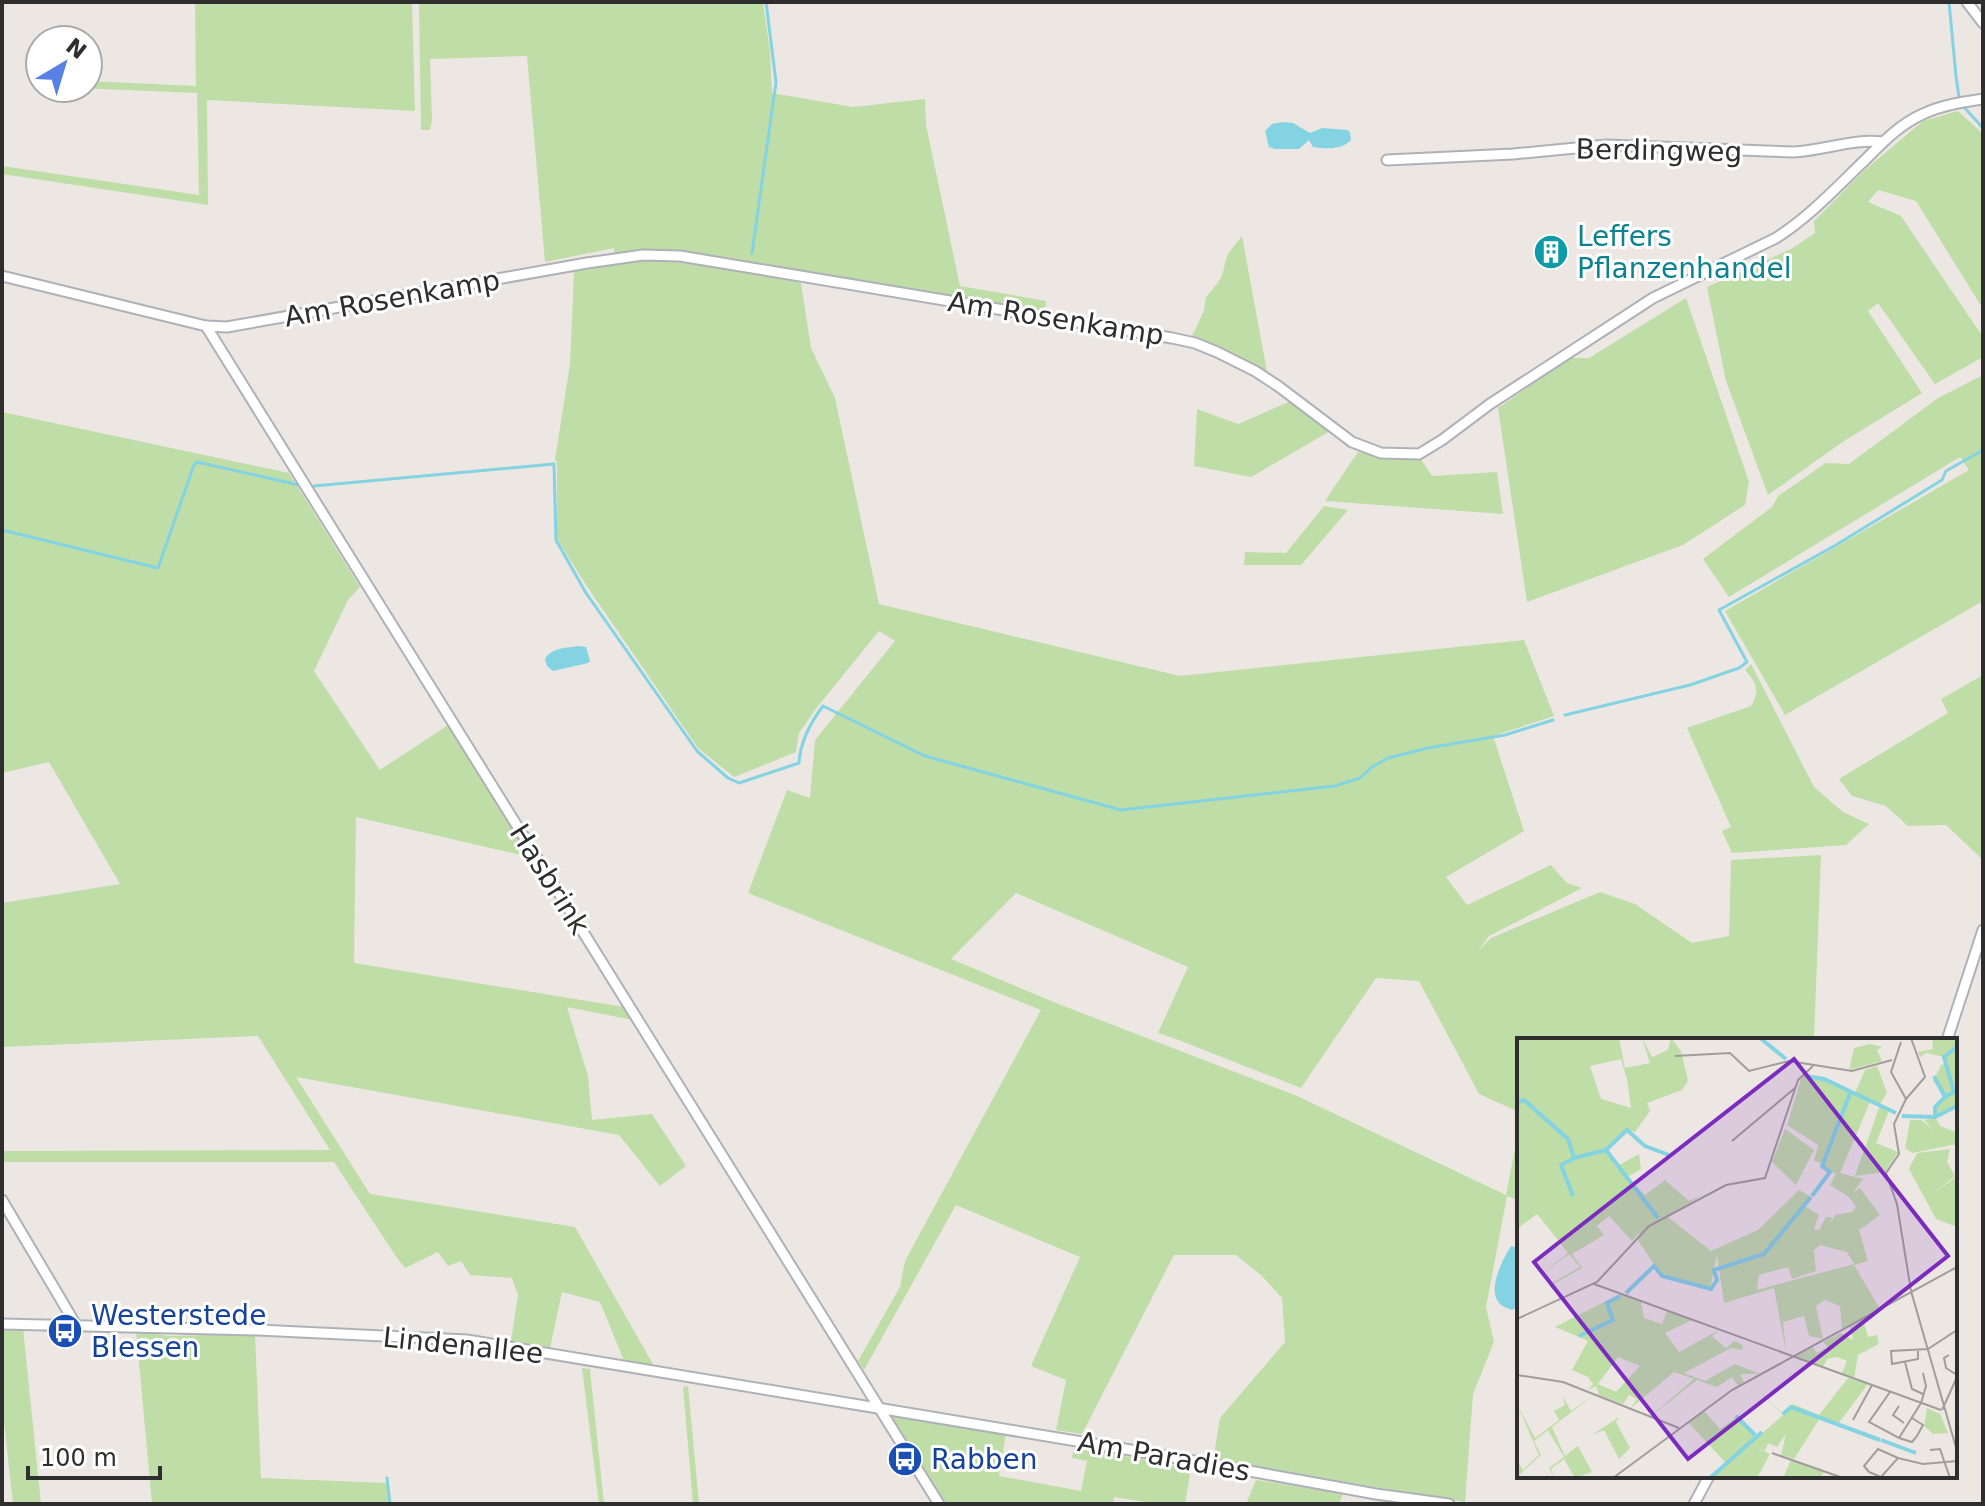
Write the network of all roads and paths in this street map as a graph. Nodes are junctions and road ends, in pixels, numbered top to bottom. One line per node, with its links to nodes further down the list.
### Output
1 (1967, 2): 2 (street)
2 (1983, 23)
3 (1983, 99): 4 (street, Am Rosenkamp)
4 (1883, 142): 5 (street, Berdingweg); 8 (street, Am Rosenkamp)
5 (1387, 160)
6 (2, 276): 7 (street, Am Rosenkamp)
7 (206, 326): 8 (street, Am Rosenkamp); 9 (street, Hasbrink)
8 (227, 327): 9 (street)
9 (220, 349): 15 (street, Hasbrink)
10 (1983, 930): 11 (street)
11 (1948, 1038)
12 (2, 1200): 14 (street)
13 (2, 1324): 14 (street, Lindenallee)
14 (76, 1325): 15 (street, Lindenallee)
15 (880, 1409): 17 (street); 18 (street, Am Paradies)
16 (1708, 1478): 19 (street)
17 (939, 1504)
18 (1449, 1504)
19 (1694, 1504)

